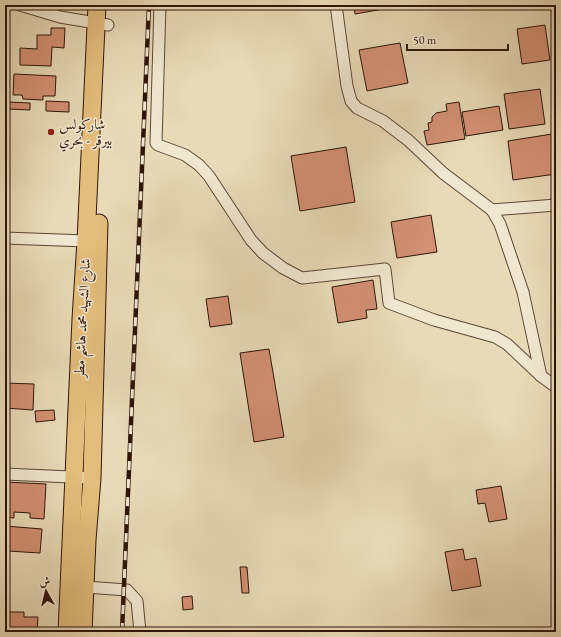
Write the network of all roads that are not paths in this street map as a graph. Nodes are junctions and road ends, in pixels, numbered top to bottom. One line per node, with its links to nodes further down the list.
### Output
1 (20, 5): 6 (street)
2 (97, 5): 6 (main road, شارع الشهيد محمد هاشم مطر)
3 (109, 5): 6 (main road, شارع الشهيد محمد هاشم مطر)
4 (160, 5): 11 (street)
5 (336, 5): 8 (street)
6 (102, 24): 10 (main road, شارع الشهيد محمد هاشم مطر); 15 (main road, شارع الشهيد محمد هاشم مطر)
7 (556, 205): 8 (street)
8 (492, 210): 11 (street)
9 (5, 238): 10 (street)
10 (86, 241): 14 (main road, شارع الشهيد محمد هاشم مطر)
11 (540, 376): 12 (street)
12 (556, 388)
13 (5, 474): 14 (street)
14 (73, 476): 15 (street); 17 (main road, شارع الشهيد محمد هاشم مطر)
15 (92, 478): 16 (main road, شارع الشهيد محمد هاشم مطر)
16 (85, 587): 18 (main road, شارع الشهيد محمد هاشم مطر); 19 (street)
17 (67, 632)
18 (83, 632)
19 (140, 632)

